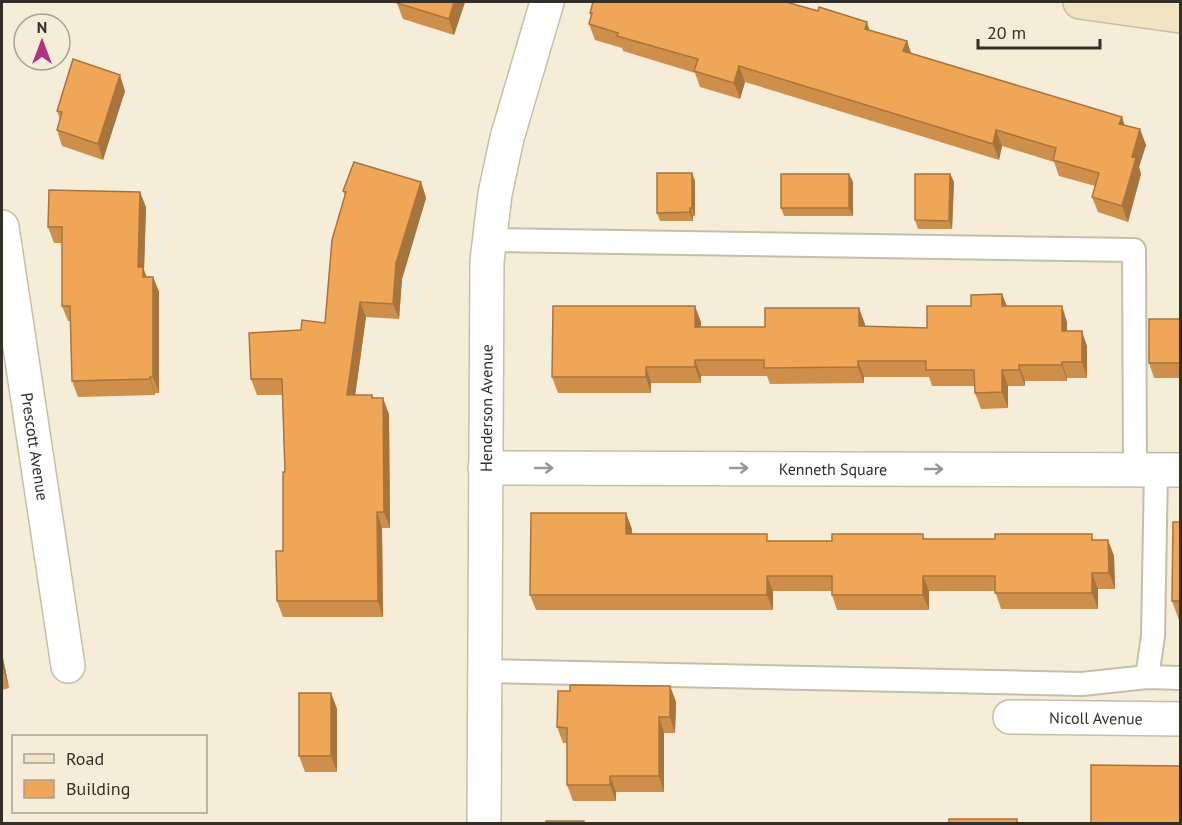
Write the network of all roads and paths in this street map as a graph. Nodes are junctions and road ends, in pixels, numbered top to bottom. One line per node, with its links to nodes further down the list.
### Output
1 (547, 2): 5 (street, Henderson Avenue)
2 (1080, 2): 3 (street)
3 (1180, 16)
4 (2, 227): 8 (street, Prescott Avenue)
5 (489, 240): 6 (street, Henderson Avenue); 7 (lane)
6 (485, 468): 7 (street, Kenneth Square, one-way to 7); 9 (street, Henderson Avenue)
7 (1157, 470): 10 (lane)
8 (68, 666)
9 (485, 671): 10 (lane); 14 (street, Henderson Avenue)
10 (1147, 677): 11 (lane)
11 (1180, 678)
12 (1010, 717): 13 (street, Nicoll Avenue)
13 (1180, 719)
14 (484, 824)

